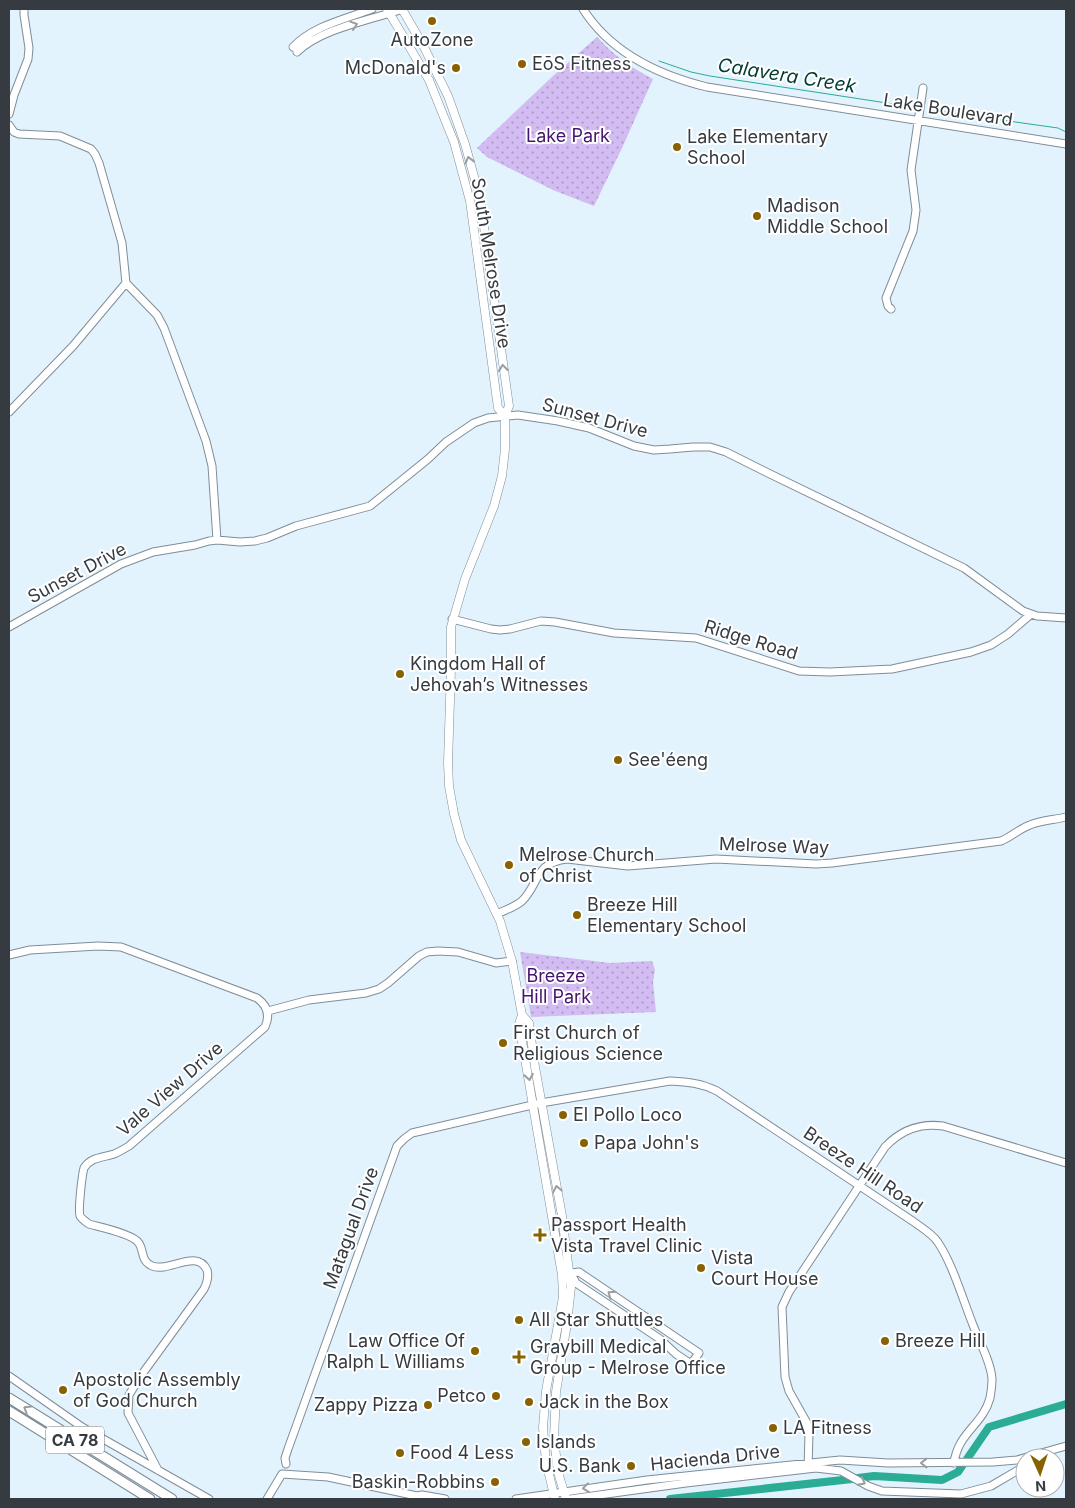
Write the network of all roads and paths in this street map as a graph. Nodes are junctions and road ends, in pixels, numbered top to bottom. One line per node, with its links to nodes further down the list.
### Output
1 (24, 9): 9 (street)
2 (372, 9): 5 (street, one-way to 5)
3 (402, 9): 5 (street); 8 (main road, South Melrose Drive)
4 (583, 9): 10 (street, Lake Boulevard)
5 (388, 11): 6 (main road, South Melrose Drive)
6 (429, 80): 8 (main road); 14 (main road, South Melrose Drive)
7 (923, 88): 10 (street)
8 (445, 89): 13 (main road, South Melrose Drive, one-way to 8)
9 (9, 114)
10 (918, 121): 12 (street, Lake Boulevard); 16 (street)
11 (9, 124): 15 (street)
12 (1066, 144)
13 (490, 276): 14 (street); 18 (main road, South Melrose Drive, one-way to 13)
14 (481, 278): 18 (main road, South Melrose Drive)
15 (126, 282): 17 (street); 19 (street)
16 (891, 309)
17 (9, 412)
18 (506, 416): 19 (street, Sunset Drive); 20 (street, Sunset Drive); 22 (main road, South Melrose Drive)
19 (217, 540): 23 (street, Sunset Drive)
20 (1030, 615): 21 (street, Sunset Drive); 22 (street, Ridge Road)
21 (1066, 618)
22 (452, 619): 25 (main road, South Melrose Drive)
23 (9, 627)
24 (1066, 817): 25 (street, Melrose Way)
25 (497, 914): 27 (main road, South Melrose Drive)
26 (9, 955): 28 (street)
27 (512, 961): 28 (street); 29 (main road, South Melrose Drive)
28 (268, 1011): 41 (street, Vale View Drive)
29 (537, 1104): 31 (street, Breeze Hill Road); 32 (main road, South Melrose Drive); 39 (street, Matagual Drive)
30 (1066, 1163): 31 (street)
31 (859, 1186): 38 (street, Breeze Hill Road); 40 (street)
32 (566, 1273): 32 (street, one-way to 32); 45 (main road, South Melrose Drive); 46 (main road, South Melrose Drive)
33 (9, 1376): 41 (street)
34 (9, 1398): 44 (highway, CA 78, one-way to 34)
35 (9, 1411): 48 (highway, CA 78)
36 (1066, 1446): 37 (street, Hacienda Drive)
37 (1000, 1462): 38 (street, Hacienda Drive); 43 (street)
38 (954, 1463): 40 (street, Hacienda Drive, one-way to 40)
39 (286, 1464)
40 (808, 1466): 43 (street, Hacienda Drive, one-way to 43); 45 (street, Hacienda Drive, one-way to 45); 55 (street, Hacienda Drive)
41 (158, 1470): 51 (street)
42 (1015, 1472): 43 (street, Hacienda Drive)
43 (1006, 1478)
44 (142, 1481): 49 (highway, CA 78); 50 (highway)
45 (565, 1495): 46 (street, Hacienda Drive)
46 (554, 1497): 54 (street, Hacienda Drive)
47 (414, 1498): 52 (street); 53 (street)
48 (150, 1499)
49 (172, 1499)
50 (179, 1499)
51 (210, 1499)
52 (267, 1499)
53 (445, 1499)
54 (516, 1499)
55 (570, 1499)

